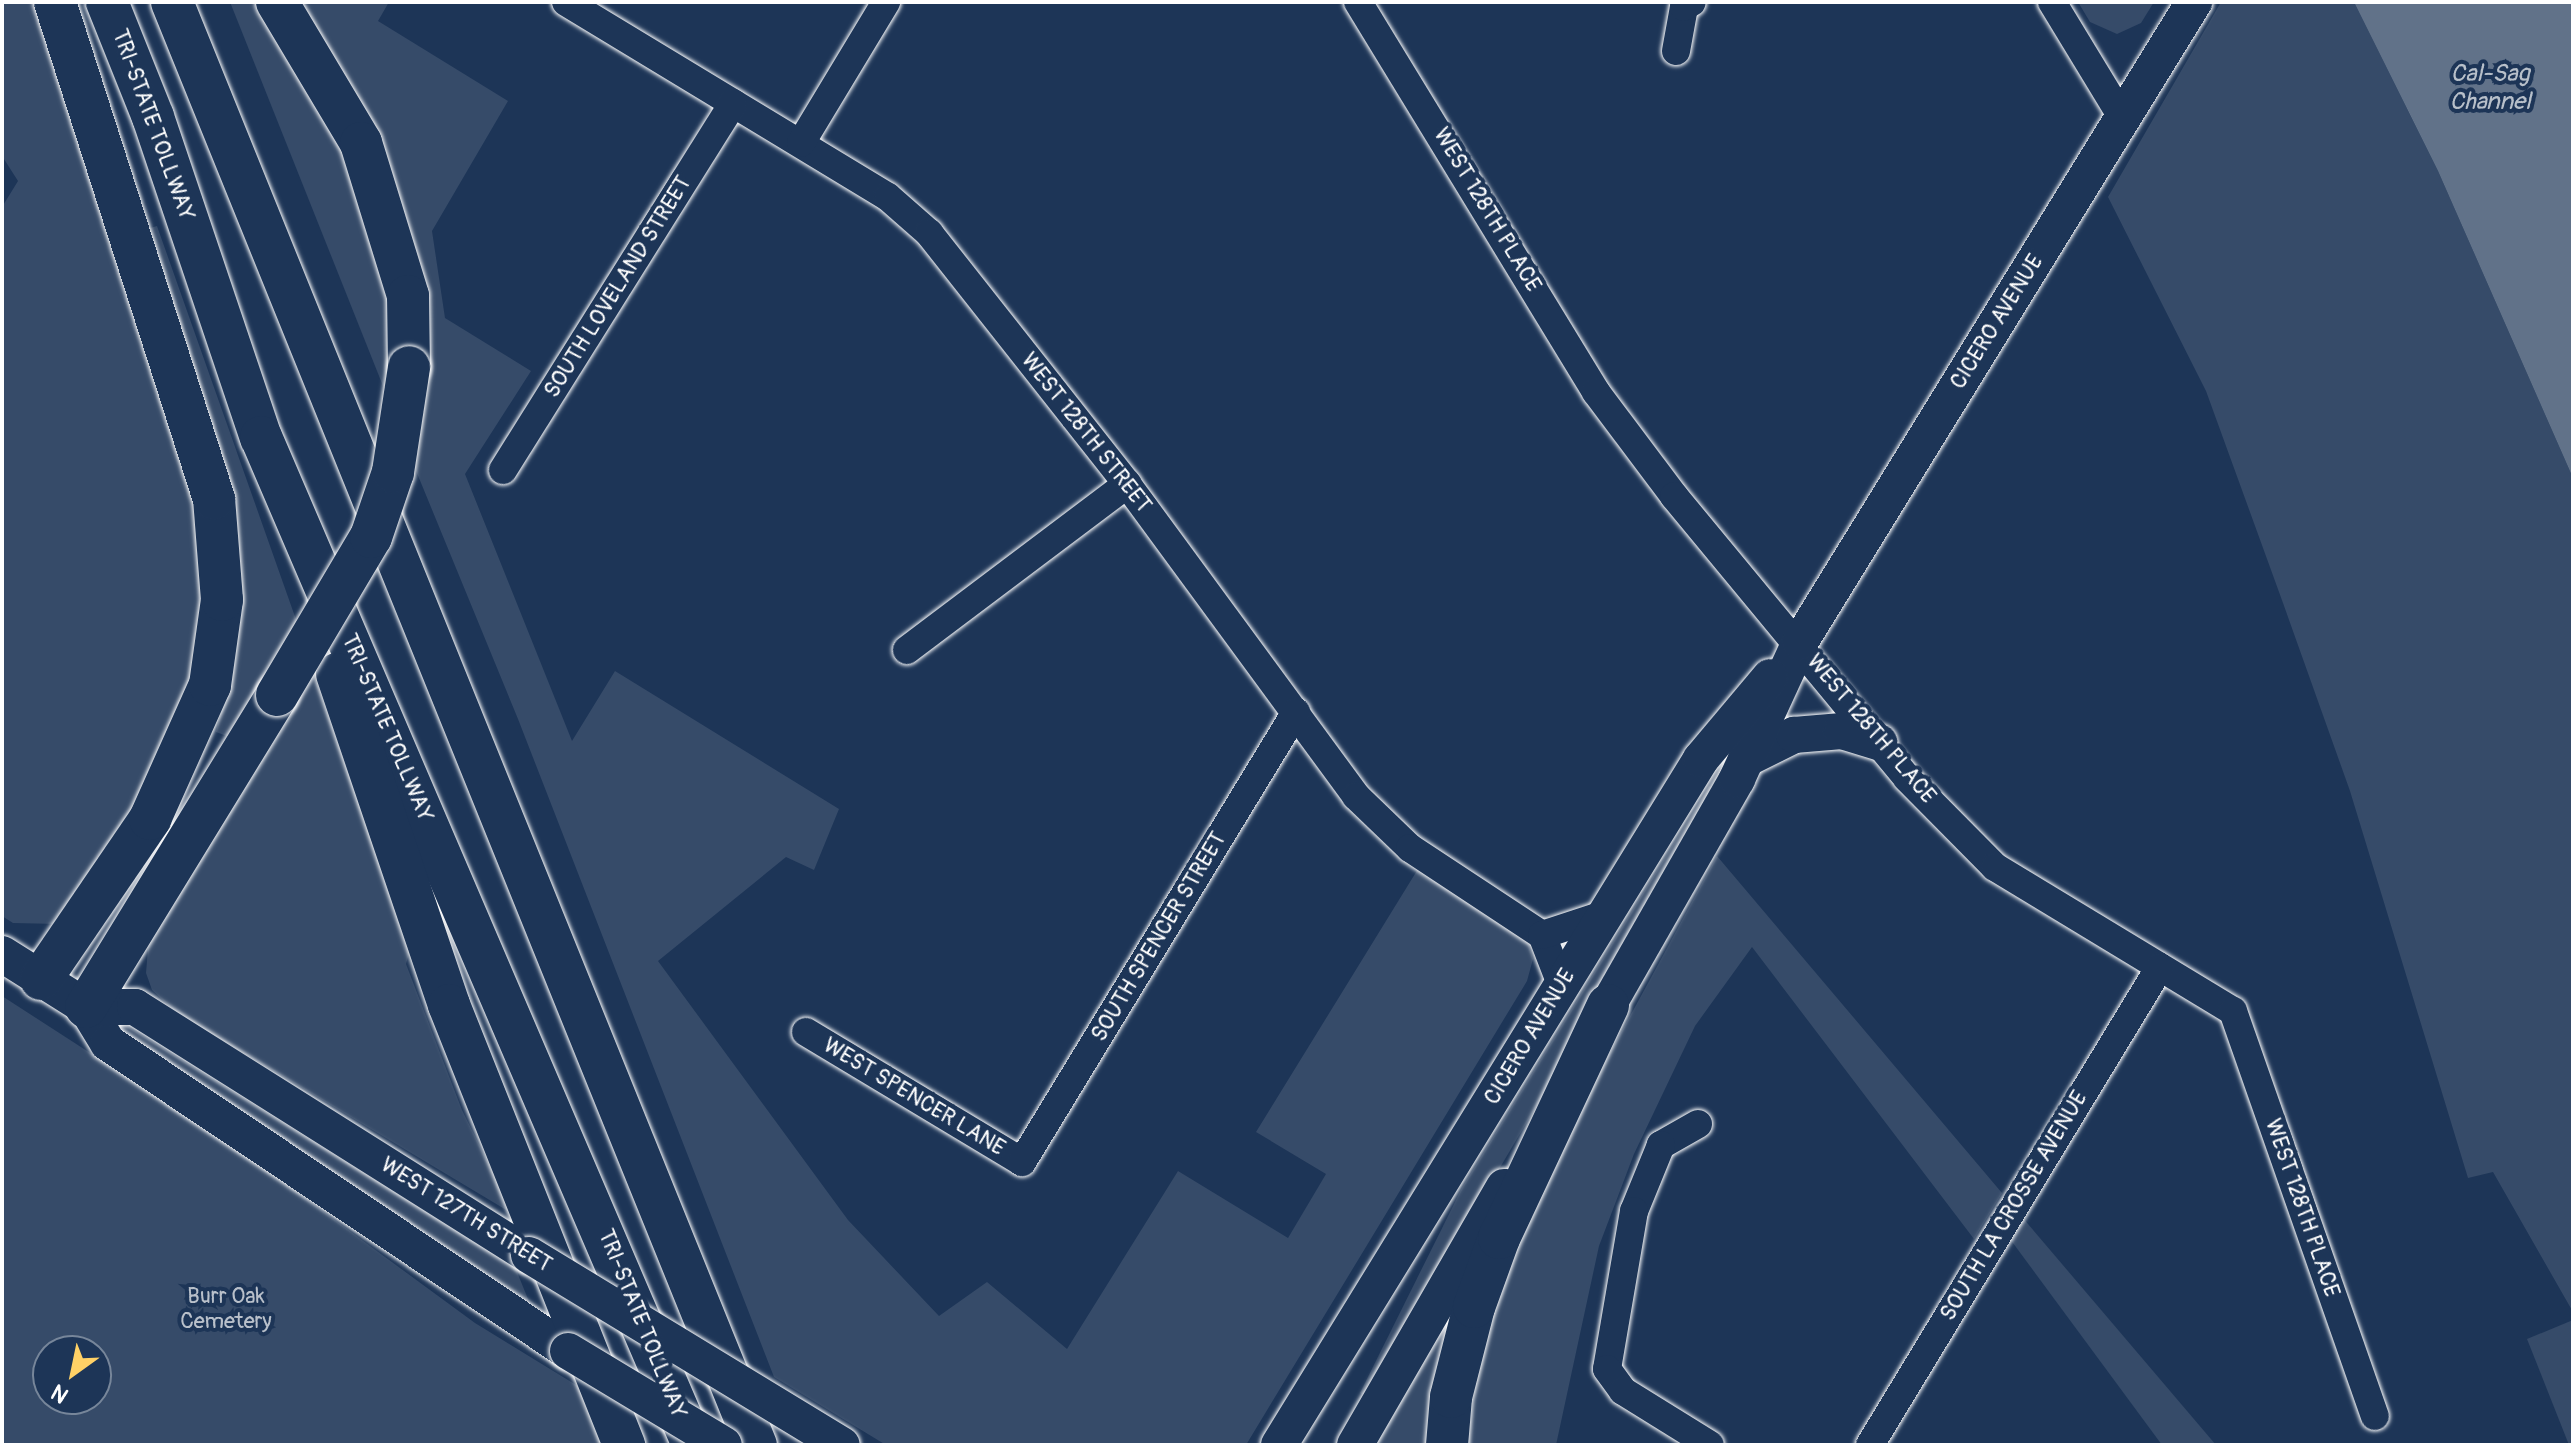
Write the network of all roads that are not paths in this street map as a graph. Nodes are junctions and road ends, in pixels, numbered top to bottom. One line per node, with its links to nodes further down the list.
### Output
1 (55, 2): 27 (highway)
2 (107, 2): 15 (highway, TRI-STATE TOLLWAY)
3 (172, 2): 38 (highway)
4 (277, 2): 30 (highway, bridge)
5 (566, 2): 12 (street, WEST 128TH STREET)
6 (886, 2): 14 (street)
7 (1358, 2): 18 (street, WEST 128TH PLACE)
8 (1692, 2): 11 (street)
9 (2052, 2): 13 (street)
10 (2194, 2): 13 (main road, CICERO AVENUE)
11 (1676, 51)
12 (733, 103): 14 (street, WEST 128TH STREET); 16 (street, SOUTH LOVELAND STREET)
13 (2123, 119): 18 (main road, CICERO AVENUE)
14 (801, 143): 17 (street, WEST 128TH STREET)
15 (261, 437): 35 (highway); 36 (highway, TRI-STATE TOLLWAY)
16 (503, 470)
17 (1127, 484): 19 (street); 20 (street, WEST 128TH STREET)
18 (1800, 642): 21 (street, WEST 128TH PLACE); 22 (main road, CICERO AVENUE); 23 (main road, CICERO AVENUE)
19 (907, 650)
20 (1296, 712): 24 (street, WEST 128TH STREET); 33 (street, SOUTH SPENCER STREET)
21 (1879, 742): 22 (main road); 26 (street, WEST 128TH PLACE)
22 (1746, 759): 29 (main road, CICERO AVENUE)
23 (1603, 915): 24 (street); 28 (main road, CICERO AVENUE)
24 (1542, 935): 28 (street)
25 (2, 954): 27 (main road)
26 (2160, 967): 34 (street, WEST 128TH PLACE); 44 (street, SOUTH LA CROSSE AVENUE)
27 (41, 979): 30 (main road)
28 (1561, 984): 40 (main road, CICERO AVENUE)
29 (1608, 1005): 41 (main road, CICERO AVENUE); 42 (highway)
30 (86, 1007): 37 (main road, bridge); 39 (main road, WEST 127TH STREET, bridge)
31 (806, 1032): 33 (street, WEST SPENCER LANE)
32 (1698, 1124): 43 (street)
33 (1022, 1162)
34 (2375, 1416)
35 (624, 1445)
36 (693, 1445)
37 (724, 1445)
38 (756, 1445)
39 (842, 1445)
40 (1279, 1445)
41 (1355, 1445)
42 (1447, 1445)
43 (1710, 1445)
44 (1870, 1445)

